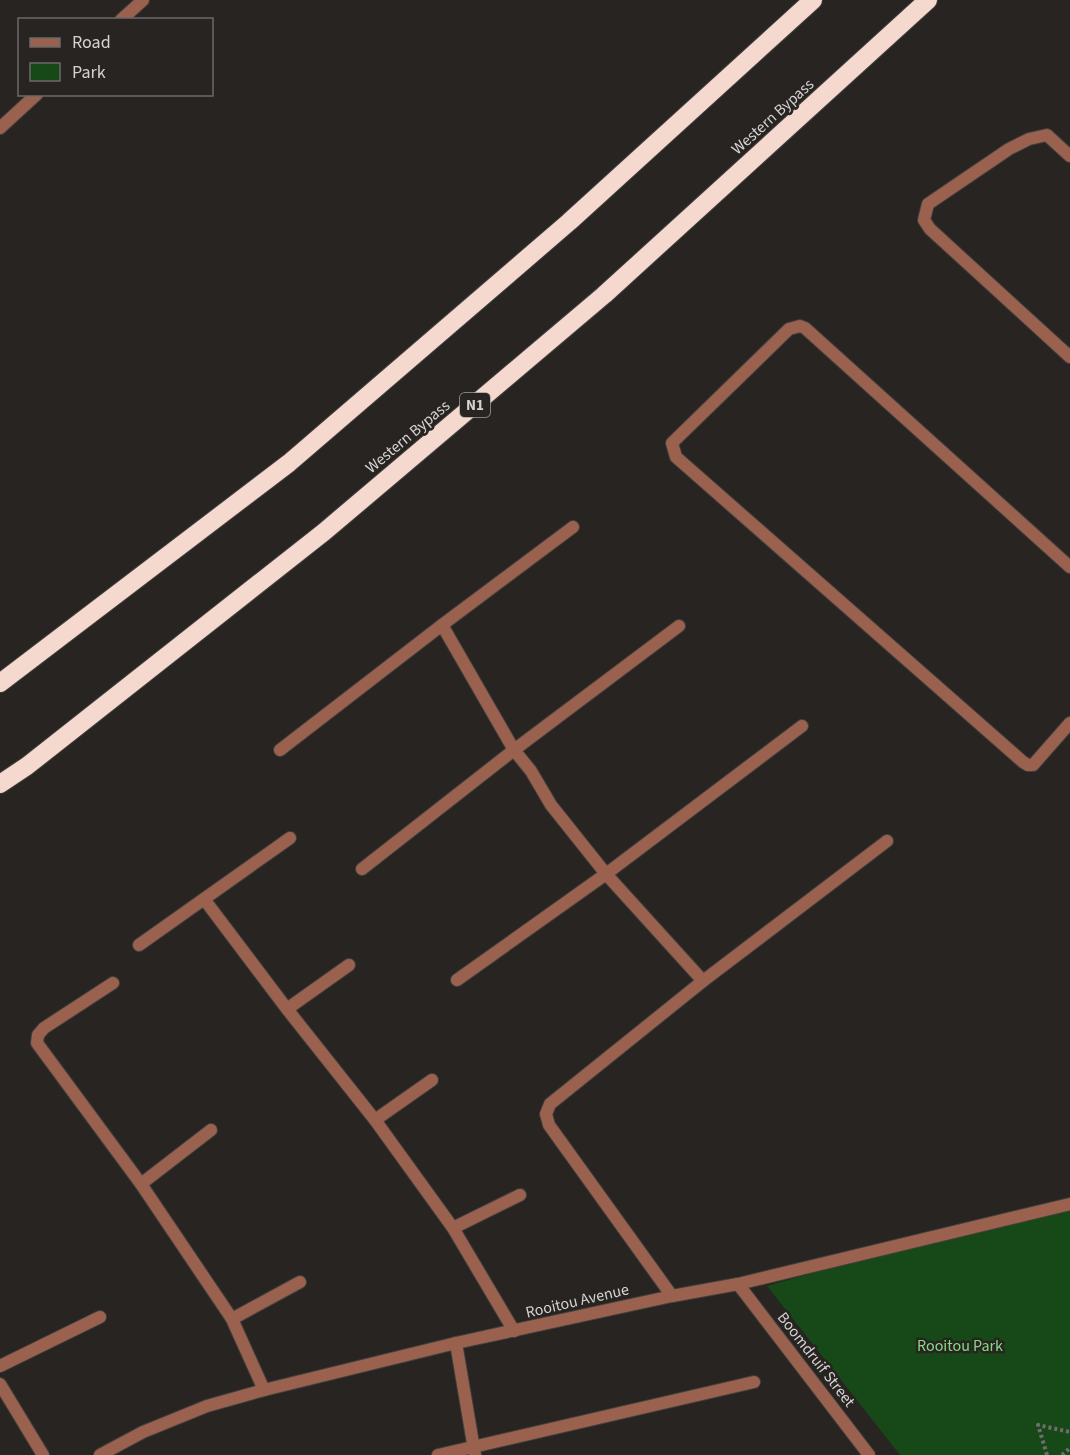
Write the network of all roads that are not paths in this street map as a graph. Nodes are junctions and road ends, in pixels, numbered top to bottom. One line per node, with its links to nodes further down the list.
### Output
1 (143, 0): 4 (street)
2 (813, 0): 13 (highway)
3 (928, 0): 18 (highway, Western Bypass / N1)
4 (123, 18)
5 (35, 96): 6 (street)
6 (0, 128)
7 (1070, 156): 8 (street)
8 (1070, 357)
9 (573, 527): 11 (street)
10 (1070, 567): 14 (street)
11 (442, 625): 16 (street); 17 (street)
12 (679, 626): 17 (street)
13 (0, 683)
14 (1070, 723)
15 (802, 726): 22 (street)
16 (280, 750)
17 (514, 750): 21 (street); 22 (street)
18 (0, 784)
19 (290, 838): 23 (street)
20 (887, 841): 27 (street)
21 (362, 869)
22 (606, 874): 26 (street); 27 (street)
23 (204, 899): 24 (street); 29 (street)
24 (139, 945)
25 (349, 965): 29 (street)
26 (457, 980)
27 (703, 981): 39 (street)
28 (113, 982): 33 (street)
29 (287, 1009): 31 (street)
30 (432, 1080): 31 (street)
31 (375, 1120): 36 (street)
32 (211, 1130): 33 (street)
33 (141, 1184): 41 (street)
34 (520, 1196): 36 (street)
35 (1070, 1204): 38 (street, Rooitou Avenue)
36 (453, 1228): 42 (street)
37 (300, 1282): 41 (street)
38 (738, 1284): 39 (street, Rooitou Avenue); 52 (street, Boomdruif Street)
39 (672, 1296): 42 (street, Rooitou Avenue)
40 (100, 1317): 44 (street)
41 (232, 1319): 47 (street)
42 (514, 1331): 43 (street, Rooitou Avenue)
43 (456, 1343): 47 (street, Rooitou Avenue); 48 (street)
44 (0, 1366)
45 (754, 1382): 48 (street)
46 (0, 1384): 49 (street)
47 (264, 1390): 50 (street, Rooitou Avenue)
48 (474, 1451): 51 (street)
49 (43, 1455)
50 (100, 1455)
51 (438, 1455)
52 (869, 1455)

